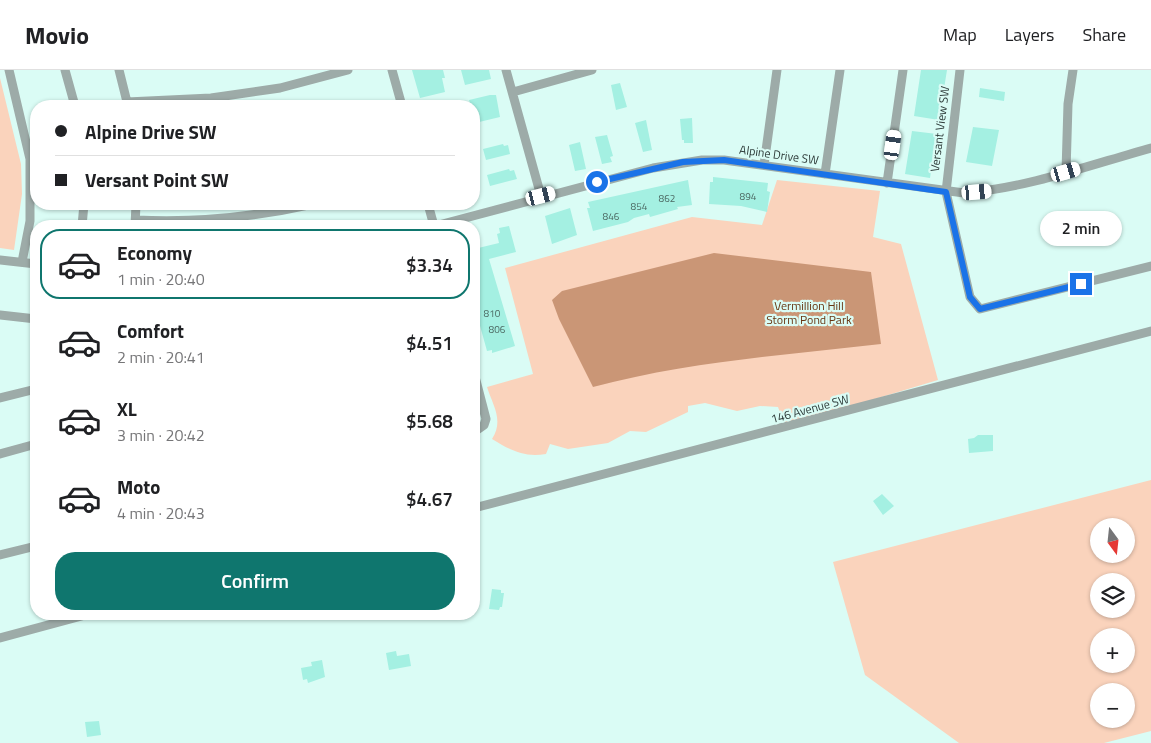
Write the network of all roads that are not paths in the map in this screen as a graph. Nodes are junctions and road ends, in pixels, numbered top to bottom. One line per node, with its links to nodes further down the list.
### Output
1 (9, 70): 29 (street)
2 (65, 70): 14 (street)
3 (119, 70): 15 (street)
4 (348, 70): 16 (street)
5 (392, 70): 17 (street)
6 (506, 70): 13 (street)
7 (592, 70): 13 (street)
8 (777, 70): 19 (street)
9 (840, 70): 21 (street)
10 (903, 70): 22 (street)
11 (960, 70): 23 (street, Versant View SW)
12 (1073, 70): 20 (street)
13 (513, 92): 24 (street)
14 (72, 100)
15 (126, 100)
16 (183, 100)
17 (400, 100)
18 (1151, 148): 20 (street, Alpine Drive SW)
19 (764, 165): 21 (street, Alpine Drive SW); 24 (street, Alpine Drive SW)
20 (1066, 172): 23 (street, Alpine Drive SW)
21 (825, 174): 22 (street, Alpine Drive SW)
22 (888, 183): 23 (street, Alpine Drive SW)
23 (946, 192): 31 (street, Versant View SW)
24 (541, 196): 27 (street, Alpine Drive SW)
25 (278, 210): 26 (street)
26 (200, 220)
27 (455, 220)
28 (0, 260): 29 (street)
29 (22, 262): 30 (street)
30 (30, 263)
31 (1151, 266)
32 (0, 315): 33 (street)
33 (30, 318)
34 (1151, 331): 41 (street, 146 Avenue SW)
35 (30, 390): 37 (street)
36 (480, 396): 38 (street)
37 (0, 398)
38 (480, 428)
39 (30, 446): 40 (street)
40 (0, 454)
41 (480, 506)
42 (30, 548): 43 (street)
43 (0, 555)
44 (67, 620): 45 (street)
45 (0, 638)

